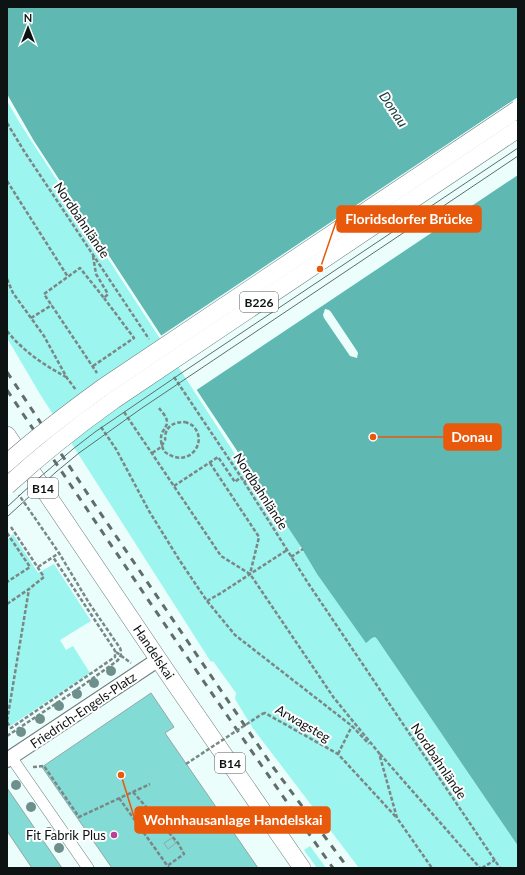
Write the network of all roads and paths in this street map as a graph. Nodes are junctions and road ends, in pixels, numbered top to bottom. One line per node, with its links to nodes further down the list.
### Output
1 (518, 109): 23 (main road, B226, bridge)
2 (7, 122): 5 (path, Nordbahnlände)
3 (518, 129): 29 (main road, B226, bridge)
4 (7, 182): 6 (path)
5 (93, 255): 8 (path); 12 (path, Nordbahnlände)
6 (68, 277): 8 (path); 9 (path)
7 (7, 279): 10 (path)
8 (104, 298): 13 (path)
9 (52, 305): 10 (path); 13 (path)
10 (31, 318): 15 (path)
11 (7, 331): 15 (path)
12 (150, 340)
13 (93, 366): 16 (path)
14 (172, 373): 26 (path, Nordbahnlände)
15 (67, 378): 17 (path)
16 (101, 378)
17 (76, 391)
18 (159, 408): 22 (path, bridge)
19 (122, 410): 22 (path)
20 (98, 423): 41 (path)
21 (7, 434): 45 (main road, Handelskai / B14)
22 (152, 453): 28 (path)
23 (7, 463)
24 (210, 463): 26 (path); 28 (path); 38 (path)
25 (253, 476): 27 (path)
26 (241, 477): 27 (path, Nordbahnlände)
27 (244, 482): 33 (path, Nordbahnlände)
28 (174, 486): 38 (path)
29 (11, 488): 34 (path)
30 (11, 527): 37 (path)
31 (7, 533): 39 (path)
32 (303, 549): 36 (path)
33 (287, 550): 36 (path, Nordbahnlände); 38 (path)
34 (59, 553): 35 (path); 44 (path)
35 (53, 557): 37 (path); 43 (path)
36 (291, 557): 59 (path, Nordbahnlände)
37 (38, 567): 40 (path)
38 (250, 574): 41 (path); 50 (path)
39 (7, 582)
40 (29, 589): 42 (path); 47 (path)
41 (207, 601): 48 (path)
42 (7, 604)
43 (115, 651): 44 (path); 47 (path)
44 (121, 656): 46 (path); 49 (path)
45 (159, 659): 46 (street, Friedrich-Engels-Platz); 62 (main road, Handelskai / B14)
46 (141, 670): 52 (street, Friedrich-Engels-Platz)
47 (7, 721)
48 (352, 726): 50 (path); 51 (path)
49 (7, 736)
50 (379, 753): 58 (path); 64 (path)
51 (338, 754): 53 (path, Arwagsteg, bridge); 58 (path, Arwagsteg)
52 (9, 759): 61 (street)
53 (186, 764)
54 (44, 766): 57 (path)
55 (150, 784): 56 (path)
56 (133, 792): 57 (path); 60 (path)
57 (119, 798): 60 (path)
58 (397, 818): 63 (path)
59 (495, 860): 64 (path); 65 (path, Nordbahnlände)
60 (168, 867)
61 (88, 868)
62 (302, 868)
63 (432, 868)
64 (481, 868)
65 (500, 868)

